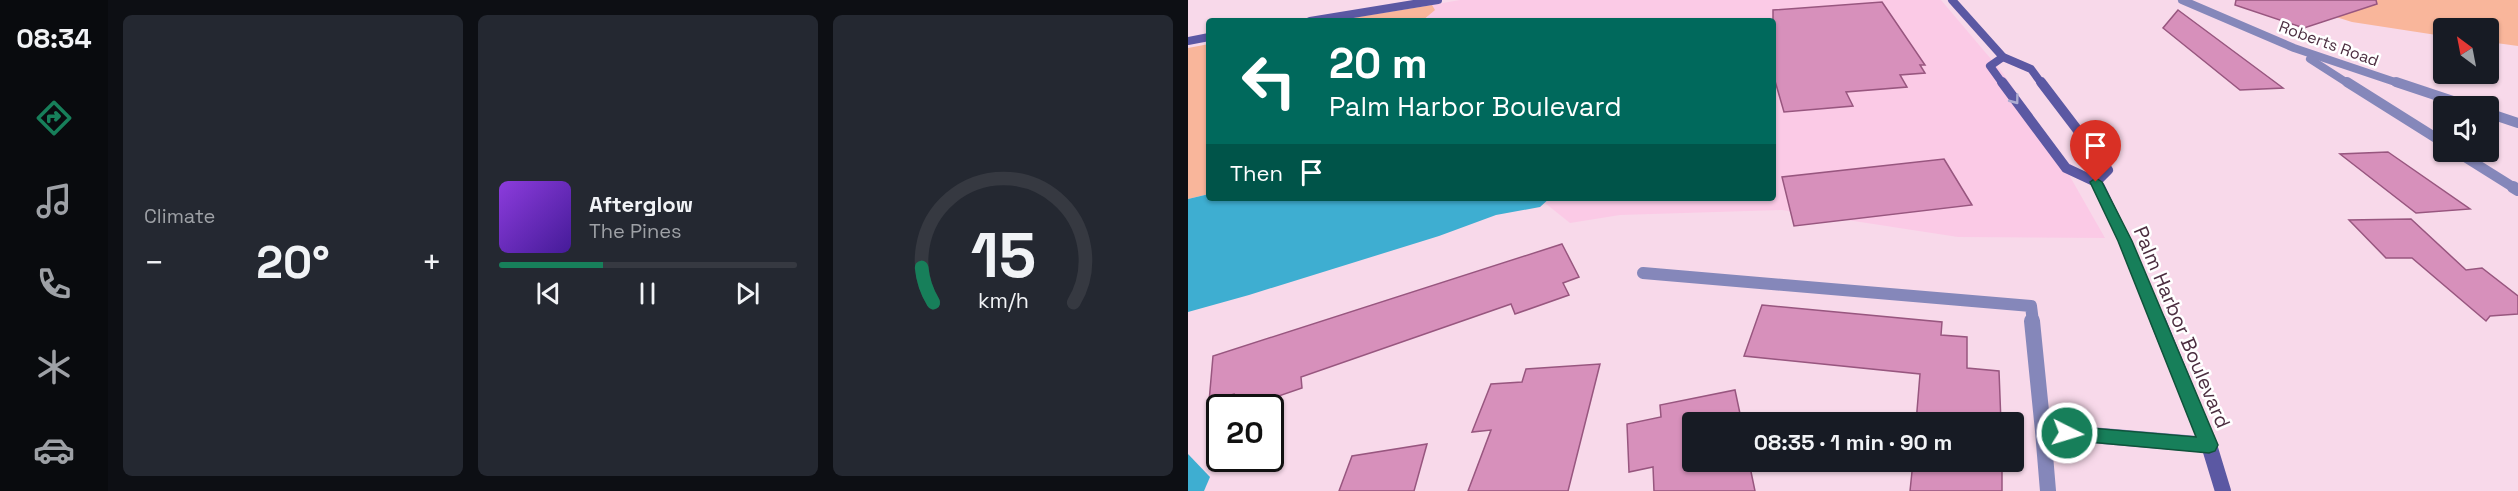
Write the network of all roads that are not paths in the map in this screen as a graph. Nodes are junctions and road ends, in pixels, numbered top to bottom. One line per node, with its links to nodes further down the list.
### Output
1 (1438, 0): 4 (main road)
2 (1952, 0): 8 (main road)
3 (2182, 0): 7 (street, Roberts Road)
4 (1328, 18)
5 (1206, 38): 6 (main road)
6 (1188, 41)
7 (2294, 48): 9 (street, Roberts Road); 12 (street)
8 (2003, 57): 14 (main road); 14 (main road, one-way to 14)
9 (2438, 96)
10 (2499, 117): 11 (street)
11 (2518, 123)
12 (2433, 136)
13 (2473, 162): 15 (street)
14 (2096, 182): 18 (main road, Palm Harbor Boulevard)
15 (2518, 190)
16 (1643, 273): 17 (street)
17 (2043, 431): 18 (street); 19 (street)
18 (2209, 445): 20 (main road, Palm Harbor Boulevard)
19 (2048, 491)
20 (2223, 491)

